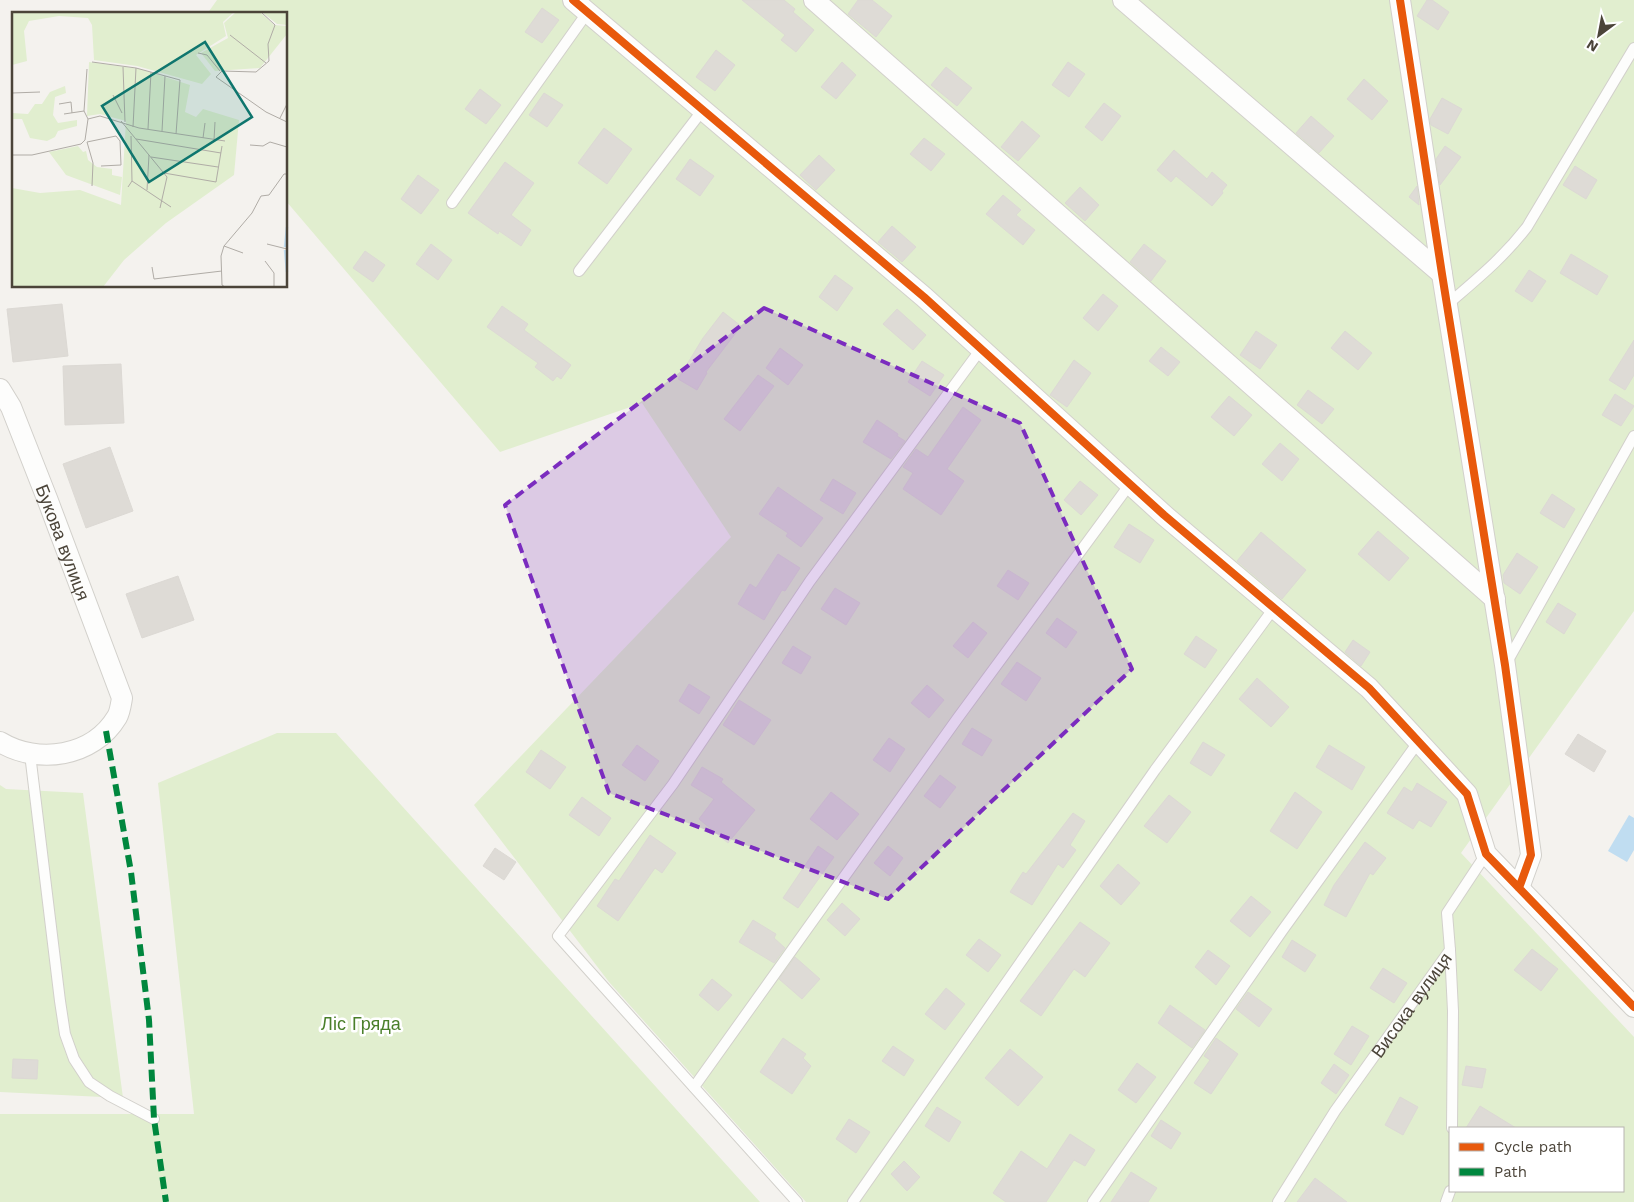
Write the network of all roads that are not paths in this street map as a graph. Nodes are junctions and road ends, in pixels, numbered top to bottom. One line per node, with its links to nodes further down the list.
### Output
1 (814, 0): 15 (street)
2 (1123, 0): 9 (street)
3 (1400, 0): 9 (street)
4 (580, 6): 6 (street); 7 (lane)
5 (1634, 48): 10 (lane)
6 (702, 111): 8 (lane); 11 (street)
7 (452, 203)
8 (579, 271)
9 (1442, 274): 10 (street)
10 (1448, 304): 15 (street)
11 (981, 349): 14 (street); 25 (lane)
12 (0, 390): 20 (street, Букова вулиця)
13 (1634, 436): 17 (lane)
14 (1130, 484): 16 (street); 25 (lane)
15 (1495, 599): 17 (street)
16 (1274, 608): 19 (street); 29 (lane)
17 (1505, 665): 22 (street)
18 (0, 742): 20 (street)
19 (1419, 742): 21 (street); 30 (lane)
20 (30, 754): 26 (lane)
21 (1486, 854): 22 (street); 23 (lane, Висока вулиця)
22 (1519, 888): 24 (street)
23 (1450, 950): 27 (lane); 31 (lane, Висока вулиця)
24 (1634, 1007)
25 (694, 1087): 28 (lane)
26 (154, 1119)
27 (1452, 1127)
28 (797, 1202)
29 (853, 1202)
30 (1093, 1202)
31 (1278, 1202)

